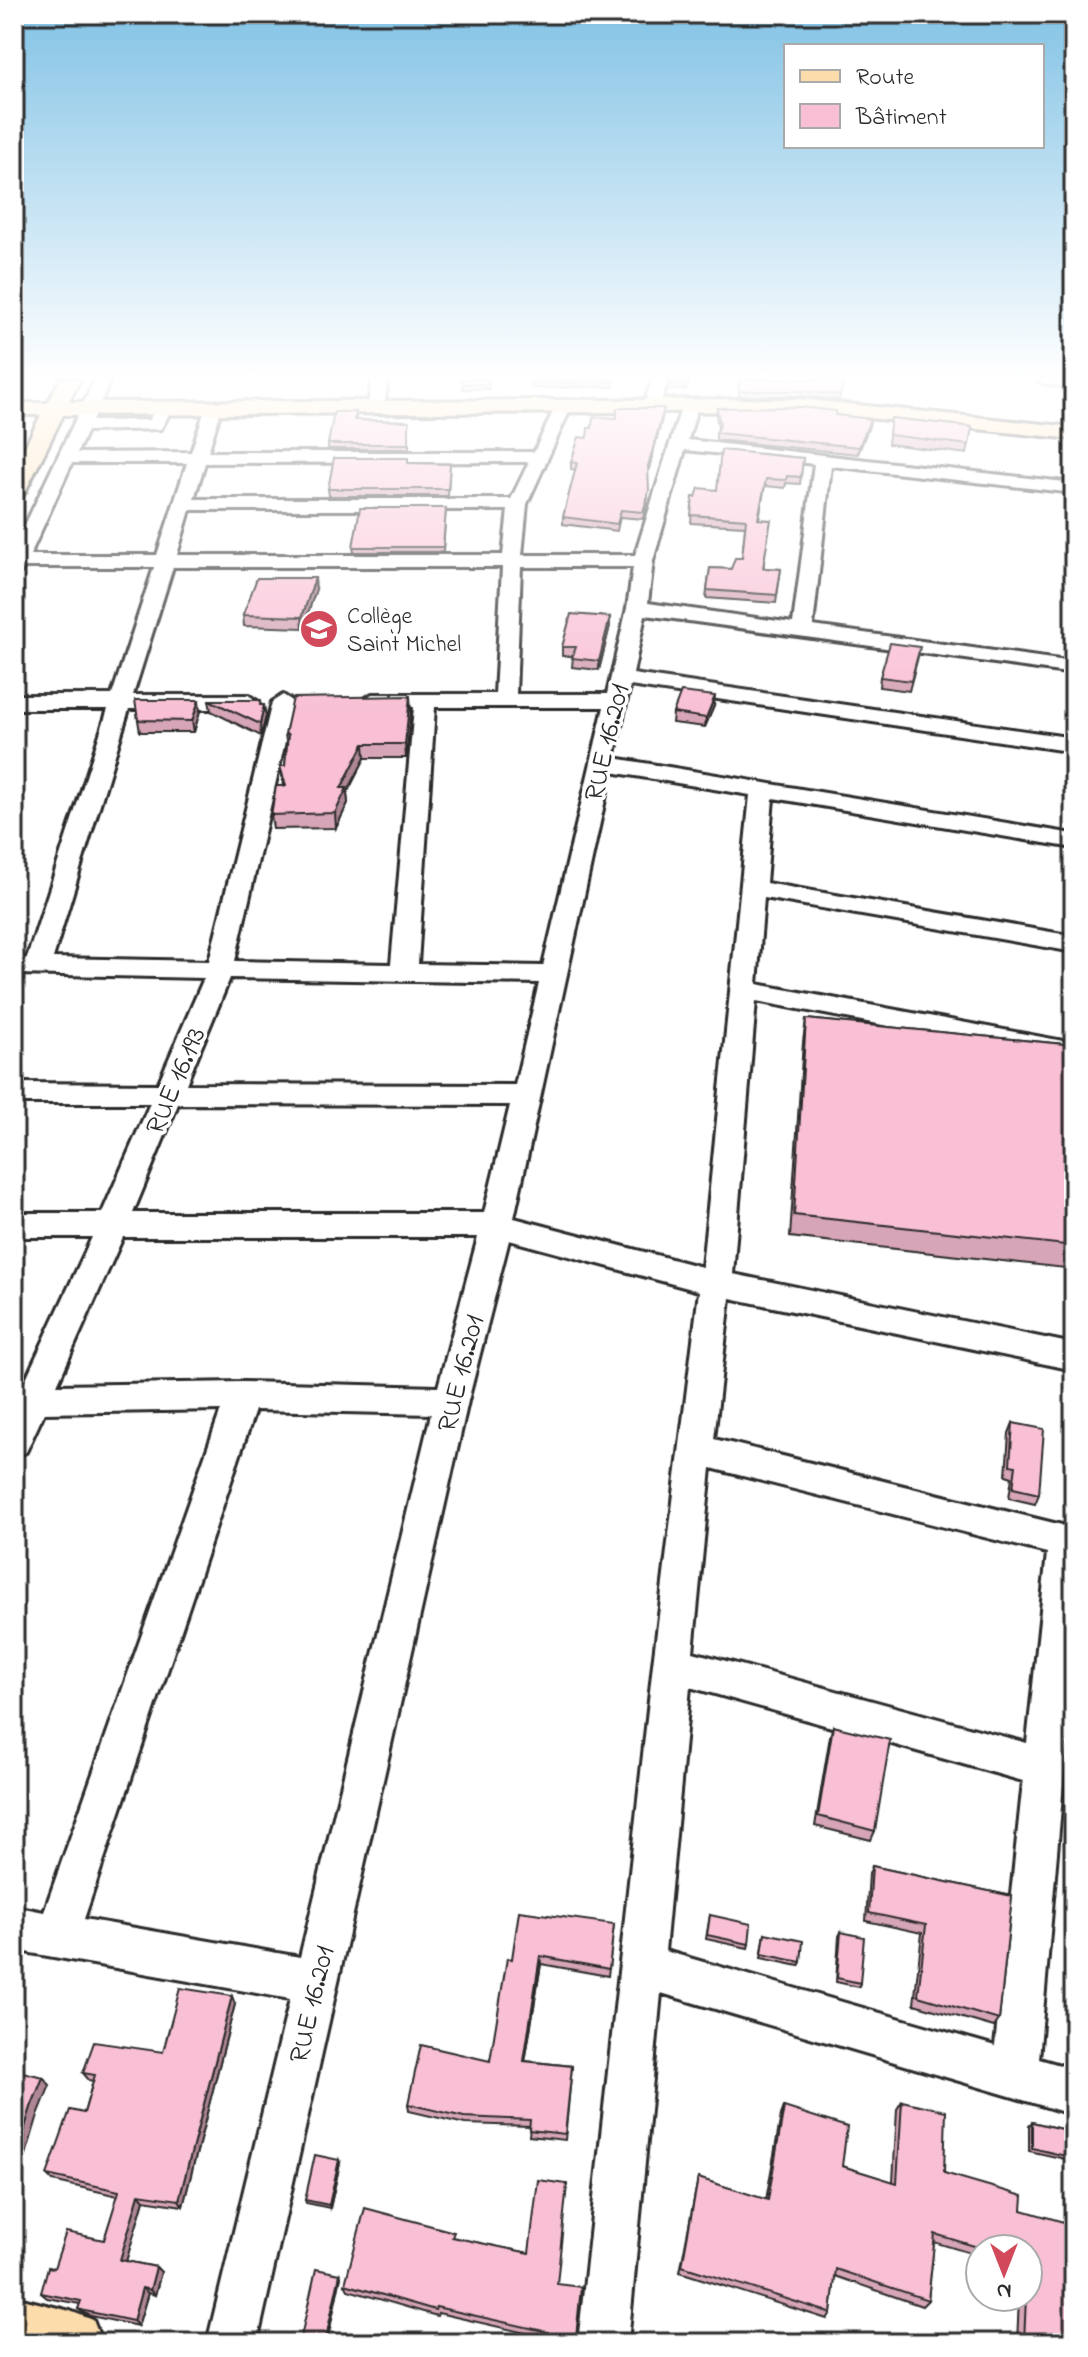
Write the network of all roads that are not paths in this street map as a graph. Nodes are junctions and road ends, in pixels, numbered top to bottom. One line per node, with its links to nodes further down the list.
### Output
1 (50, 489): 11 (street)
2 (189, 489): 7 (street)
3 (525, 489): 6 (street)
4 (666, 489): 10 (street, RUE 16.201)
5 (819, 489): 13 (street)
6 (518, 504): 7 (street); 8 (street)
7 (184, 505): 9 (street)
8 (512, 560): 9 (street); 10 (street); 17 (street)
9 (166, 561): 11 (street); 20 (street)
10 (643, 561): 12 (street, RUE 16.201)
11 (15, 563)
12 (637, 608): 13 (street); 15 (street, RUE 16.201)
13 (802, 630): 14 (street)
14 (1074, 668)
15 (617, 689): 17 (street); 21 (street); 22 (street, RUE 16.201)
16 (425, 700): 17 (street); 18 (street); 29 (street)
17 (505, 700)
18 (346, 701)
19 (14, 702): 20 (street)
20 (119, 702): 27 (street); 28 (street, RUE 16.193)
21 (1074, 745)
22 (600, 763): 23 (street); 30 (street, RUE 16.201)
23 (762, 789): 24 (street); 25 (street)
24 (1074, 841)
25 (752, 888): 26 (street); 31 (street)
26 (1074, 944)
27 (26, 966): 28 (street)
28 (220, 971): 29 (street); 34 (street, RUE 16.193)
29 (404, 971): 30 (street)
30 (552, 975): 35 (street, RUE 16.201)
31 (742, 990): 32 (street); 39 (street)
32 (1074, 1052)
33 (14, 1093): 34 (street)
34 (169, 1094): 35 (street); 36 (street, RUE 16.193)
35 (524, 1095): 38 (street, RUE 16.201)
36 (113, 1224): 37 (street); 38 (street); 42 (street, RUE 16.193)
37 (14, 1225)
38 (497, 1225): 39 (street); 43 (street, RUE 16.201)
39 (716, 1283): 40 (street); 45 (street)
40 (1074, 1357)
41 (243, 1396): 42 (street); 43 (street); 50 (street)
42 (24, 1399): 44 (street, RUE 16.193)
43 (451, 1401): 52 (street, RUE 16.201)
44 (14, 1442)
45 (695, 1449): 46 (street); 47 (street)
46 (1070, 1543): 48 (street)
47 (672, 1664): 48 (street); 51 (street)
48 (1045, 1768): 53 (street)
49 (14, 1928): 50 (street)
50 (57, 1936): 52 (street)
51 (642, 1966): 53 (street); 58 (street)
52 (315, 1982): 57 (street, RUE 16.201)
53 (1015, 2073): 54 (street)
54 (1074, 2092)
55 (14, 2329): 56 (main road)
56 (70, 2343)
57 (232, 2343)
58 (603, 2343)

